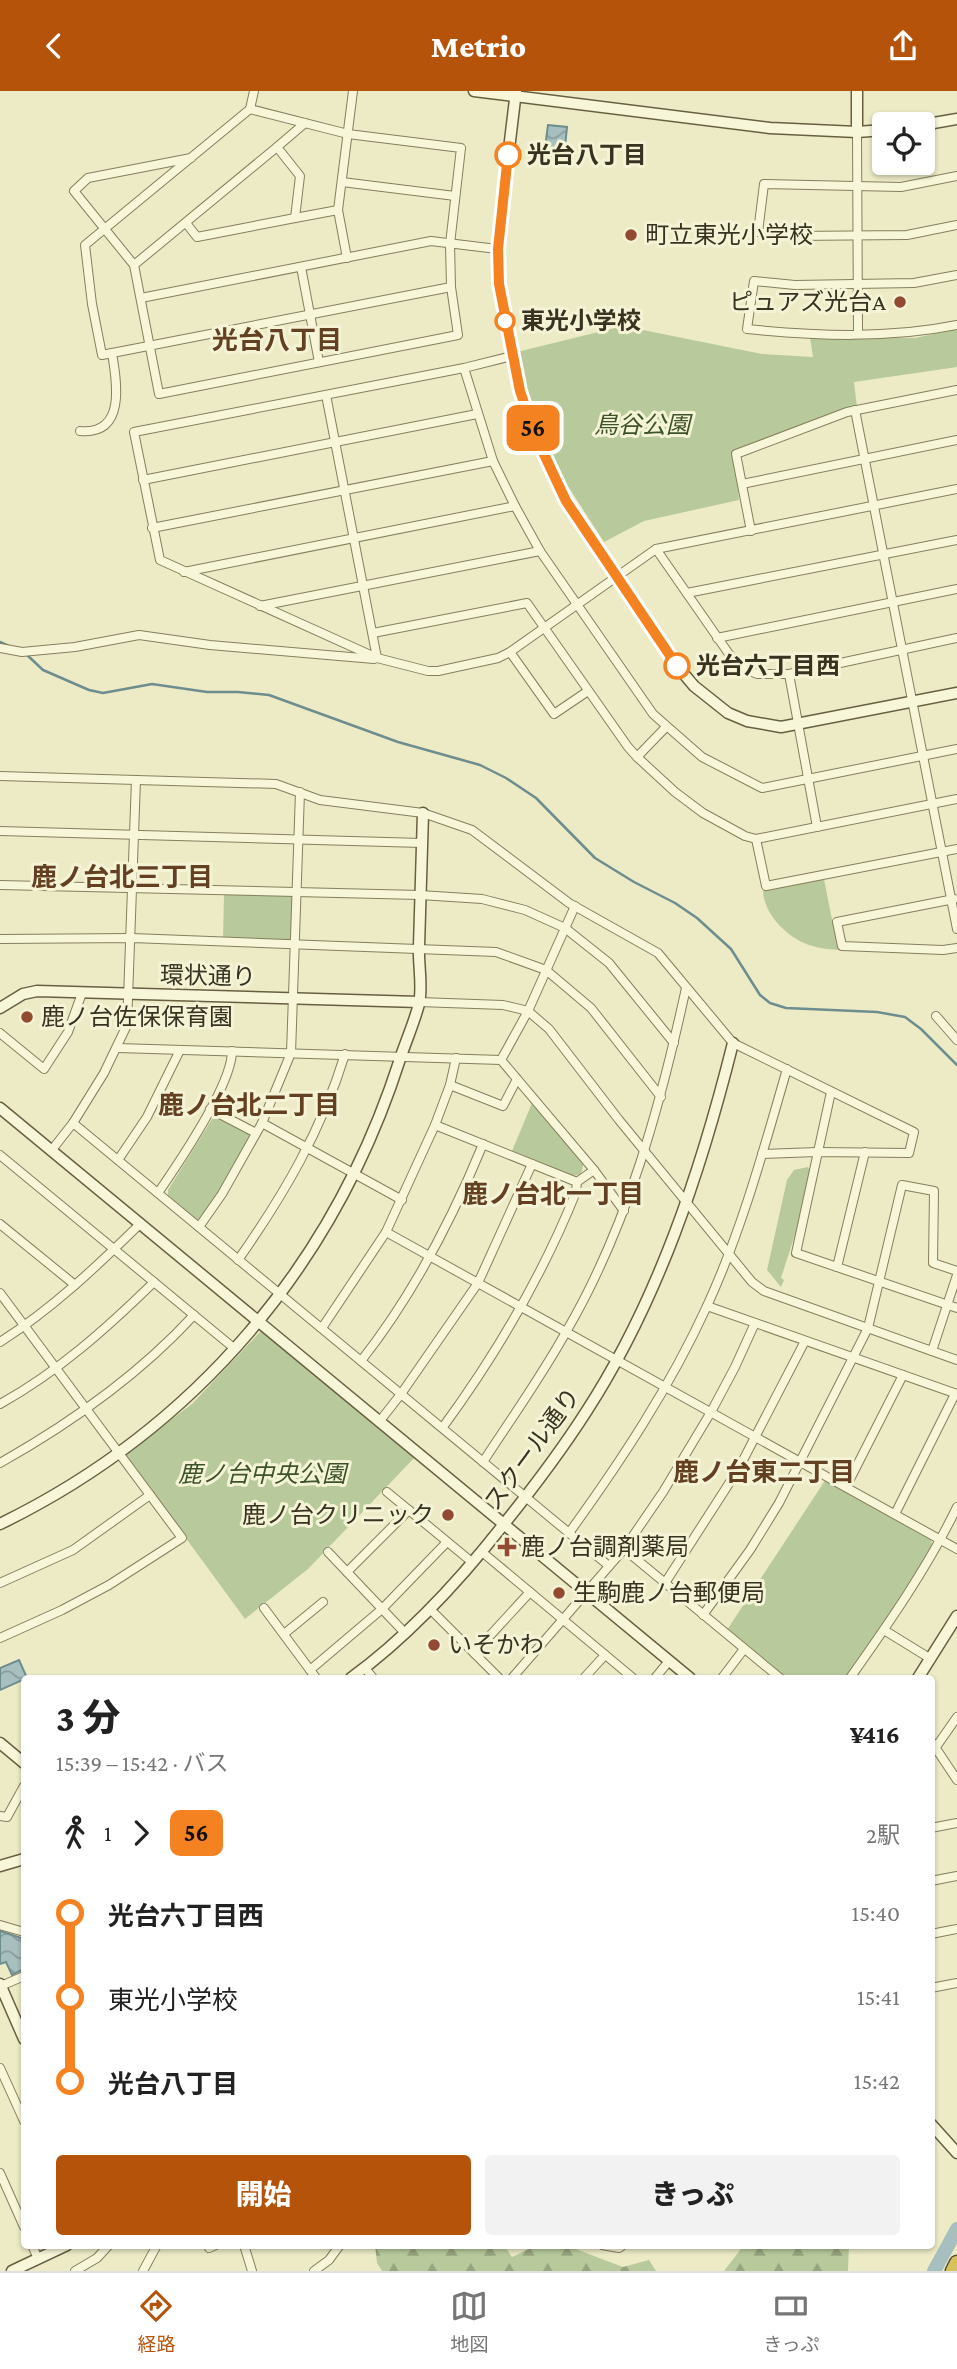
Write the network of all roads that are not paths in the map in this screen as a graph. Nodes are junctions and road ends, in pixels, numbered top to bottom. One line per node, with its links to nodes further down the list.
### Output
1 (254, 91): 6 (street)
2 (353, 91): 12 (street)
3 (474, 91): 5 (street)
4 (857, 91): 11 (street)
5 (515, 94): 11 (street); 26 (street)
6 (250, 109): 8 (street); 14 (street)
7 (957, 119): 9 (street)
8 (305, 123): 12 (street); 13 (street)
9 (935, 123)
10 (872, 131): 11 (street)
11 (857, 132): 17 (street)
12 (348, 134): 16 (street); 18 (street)
13 (277, 147): 20 (street); 21 (street)
14 (191, 158): 23 (street); 23 (street)
15 (957, 176): 17 (street)
16 (342, 182): 18 (street); 19 (street)
17 (856, 187): 24 (street); 24 (street)
18 (455, 196): 25 (street)
19 (338, 210): 20 (street); 27 (street)
20 (295, 218): 21 (street)
21 (186, 223): 28 (street)
22 (957, 225): 24 (street)
23 (104, 229): 28 (street); 38 (street)
24 (857, 236): 31 (street)
25 (450, 244): 26 (street); 27 (street); 32 (street)
26 (498, 249): 39 (street)
27 (347, 258): 29 (street)
28 (134, 265): 33 (street)
29 (300, 267): 33 (street); 34 (street)
30 (957, 275): 31 (street)
31 (857, 284): 36 (street); 36 (street)
32 (451, 287): 34 (street); 40 (street)
33 (141, 298): 37 (street)
34 (310, 315): 37 (street); 40 (street)
35 (957, 325): 36 (street)
36 (858, 333)
37 (149, 346): 38 (street); 40 (street)
38 (112, 353): 46 (street)
39 (512, 356): 41 (street); 65 (street)
40 (319, 362)
41 (464, 368): 43 (street); 45 (street)
42 (957, 390): 44 (street)
43 (326, 395): 48 (street); 51 (street)
44 (855, 410): 49 (street); 52 (street)
45 (477, 414): 48 (street); 50 (street)
46 (80, 431)
47 (957, 440): 49 (street)
48 (336, 442): 51 (street); 54 (street)
49 (865, 458): 52 (street); 56 (street)
50 (493, 461): 54 (street); 55 (street)
51 (143, 480): 57 (street)
52 (741, 484): 58 (street)
53 (957, 489): 56 (street)
54 (344, 490): 57 (street); 59 (street)
55 (515, 506): 59 (street); 62 (street)
56 (874, 506): 58 (street); 63 (street)
57 (152, 528): 64 (street)
58 (751, 531): 61 (street)
59 (354, 538): 64 (street); 66 (street)
60 (957, 540): 63 (street)
61 (656, 549): 65 (street); 68 (street)
62 (540, 551): 66 (street); 70 (street)
63 (884, 553): 68 (street); 69 (street)
64 (184, 572): 71 (street)
65 (618, 576): 70 (street); 84 (street)
66 (364, 585): 71 (street); 73 (street)
67 (957, 589): 69 (street)
68 (687, 593): 74 (street)
69 (893, 601): 74 (street); 76 (street)
70 (578, 604): 72 (street); 85 (street)
71 (260, 606): 79 (street)
72 (544, 627): 73 (street); 78 (street); 81 (street)
73 (373, 633): 79 (street)
74 (718, 638): 80 (street)
75 (957, 638): 76 (street)
76 (903, 648): 80 (street); 83 (street)
77 (0, 649): 79 (street)
78 (510, 652): 79 (street); 81 (street)
79 (377, 659)
80 (789, 674): 84 (street)
81 (588, 691): 88 (street)
82 (957, 693): 83 (street)
83 (912, 701): 84 (street); 87 (street)
84 (797, 726): 90 (street)
85 (666, 727): 88 (street); 90 (street)
86 (957, 749): 87 (street)
87 (923, 756): 90 (street); 94 (street)
88 (636, 757): 99 (street)
89 (0, 776): 91 (street)
90 (808, 779): 96 (street)
91 (136, 780): 92 (street); 98 (street)
92 (299, 792): 95 (street); 100 (street)
93 (957, 799): 94 (street)
94 (932, 804): 96 (street); 103 (street)
95 (423, 813): 101 (street); 109 (street)
96 (817, 827): 99 (street)
97 (0, 831): 98 (street)
98 (135, 834): 100 (street); 105 (street)
99 (756, 839): 103 (street)
100 (297, 840): 101 (street); 106 (street)
101 (422, 843): 107 (street)
102 (957, 849): 103 (street)
103 (942, 852): 108 (street)
104 (0, 885): 105 (street)
105 (133, 888): 106 (street); 113 (street)
106 (296, 892): 107 (street); 114 (street)
107 (421, 895): 110 (street); 116 (street)
108 (954, 899): 111 (street); 115 (street)
109 (575, 906): 110 (street); 118 (street)
110 (565, 928): 117 (street); 128 (street)
111 (957, 929)
112 (0, 939): 113 (street)
113 (132, 939): 114 (street); 120 (street)
114 (294, 944): 116 (street); 121 (street)
115 (957, 948)
116 (419, 949): 117 (street); 122 (street)
117 (546, 970): 124 (street); 142 (street)
118 (686, 988): 128 (street); 129 (street)
119 (82, 993): 120 (street, 環状通り); 123 (street, 環状通り); 126 (street)
120 (130, 995): 121 (street, 環状通り); 130 (street)
121 (292, 998): 122 (street, 環状通り); 133 (street)
122 (419, 1002): 124 (street); 135 (street)
123 (0, 1007)
124 (528, 1011): 137 (street); 152 (street)
125 (936, 1016): 127 (street)
126 (0, 1033)
127 (957, 1040)
128 (674, 1043): 142 (street)
129 (733, 1043): 138 (street); 164 (street, スクール通り)
130 (118, 1048): 131 (street); 145 (street)
131 (180, 1050): 132 (street); 157 (street)
132 (232, 1051): 133 (street); 144 (street)
133 (290, 1053): 134 (street); 146 (street)
134 (345, 1055): 135 (street); 150 (street)
135 (401, 1056): 136 (street); 160 (street)
136 (456, 1058): 137 (street); 140 (street)
137 (501, 1060): 139 (street)
138 (787, 1069): 141 (street); 155 (street)
139 (517, 1079): 140 (street); 159 (street)
140 (450, 1085): 147 (street)
141 (831, 1092): 153 (street); 154 (street)
142 (661, 1097): 152 (street)
143 (0, 1108): 151 (street)
144 (210, 1109): 148 (street); 162 (street)
145 (73, 1123): 151 (street); 157 (street)
146 (262, 1123): 148 (street); 150 (street)
147 (435, 1125): 149 (street); 163 (street)
148 (256, 1133): 168 (street)
149 (483, 1144): 158 (street); 172 (street)
150 (307, 1148): 160 (street); 173 (street)
151 (51, 1151): 167 (street)
152 (645, 1151): 164 (street); 165 (street)
153 (817, 1152): 154 (street); 155 (street); 174 (street)
154 (864, 1152): 174 (street)
155 (762, 1154): 171 (street)
156 (0, 1155): 170 (street)
157 (118, 1160): 162 (street)
158 (532, 1164): 161 (street); 178 (street)
159 (594, 1170): 161 (street); 165 (street)
160 (355, 1174): 163 (street); 181 (street)
161 (577, 1182): 184 (street)
162 (158, 1193): 168 (street)
163 (402, 1200): 169 (street)
164 (687, 1202): 171 (street); 198 (street, スクール通り)
165 (624, 1211): 192 (street)
166 (0, 1224): 179 (street)
167 (140, 1224): 170 (street); 187 (street)
168 (199, 1227): 173 (street)
169 (386, 1232): 172 (street); 190 (street)
170 (114, 1249): 176 (street); 179 (street)
171 (729, 1253): 183 (street); 191 (street)
172 (431, 1256): 178 (street); 200 (street)
173 (238, 1260): 181 (street)
174 (837, 1267): 177 (street)
175 (956, 1270): 177 (street); 182 (street)
176 (154, 1282): 186 (street); 201 (street)
177 (879, 1282): 182 (street); 191 (street)
178 (478, 1283): 184 (street); 204 (street)
179 (75, 1286): 189 (street)
180 (0, 1293): 189 (street)
181 (281, 1294): 187 (street); 190 (street)
182 (947, 1305): 185 (street); 196 (street)
183 (707, 1306): 188 (street); 203 (street)
184 (522, 1307): 192 (street); 210 (street)
185 (957, 1308)
186 (194, 1315): 195 (street); 207 (street)
187 (259, 1322): 195 (street); 209 (street)
188 (755, 1323): 193 (street); 208 (street)
189 (26, 1325): 194 (street); 201 (street)
190 (322, 1328): 200 (street)
191 (868, 1328): 196 (street); 197 (street)
192 (567, 1332): 198 (street); 213 (street)
193 (805, 1341): 197 (street); 211 (street)
194 (0, 1342)
195 (235, 1349): 212 (street)
196 (932, 1351): 199 (street)
197 (853, 1358): 202 (street); 214 (street)
198 (617, 1360): 203 (street); 219 (street, スクール通り)
199 (957, 1360)
200 (361, 1361): 204 (street)
201 (57, 1368): 206 (street); 207 (street)
202 (903, 1375): 205 (street); 216 (street)
203 (666, 1387): 208 (street); 225 (street)
204 (401, 1394): 209 (street); 210 (street)
205 (956, 1394): 222 (street)
206 (0, 1404)
207 (87, 1409): 212 (street); 215 (street)
208 (711, 1412): 211 (street); 228 (street)
209 (379, 1422): 224 (street)
210 (443, 1427): 213 (street)
211 (756, 1437): 214 (street); 236 (street)
212 (120, 1454): 218 (street); 223 (street)
213 (483, 1462): 219 (street)
214 (802, 1462): 216 (street); 243 (street)
215 (0, 1464)
216 (846, 1487): 222 (street)
217 (387, 1492): 221 (street)
218 (150, 1495): 235 (street); 249 (street)
219 (526, 1497): 224 (street, スクール通り); 225 (street)
220 (957, 1507): 226 (street)
221 (409, 1510): 227 (street); 234 (street)
222 (895, 1514): 226 (street)
223 (0, 1524)
224 (504, 1524): 231 (street, スクール通り); 238 (street)
225 (569, 1533): 233 (street)
226 (941, 1540): 229 (street); 246 (street)
227 (447, 1542): 232 (street); 241 (street)
228 (624, 1549): 233 (street); 236 (street)
229 (957, 1549)
230 (328, 1552): 234 (street)
231 (482, 1552): 232 (street, スクール通り); 237 (street)
232 (473, 1563): 242 (street, スクール通り)
233 (609, 1566): 238 (street)
234 (347, 1572): 241 (street)
235 (0, 1583)
236 (665, 1583): 243 (street)
237 (530, 1592): 245 (street); 251 (street)
238 (586, 1592): 245 (street); 254 (street)
239 (323, 1602): 248 (street)
240 (264, 1608): 248 (street)
241 (382, 1609): 247 (street); 256 (street)
242 (430, 1609): 247 (street, スクール通り); 251 (street)
243 (703, 1615): 250 (street)
244 (957, 1616): 253 (street)
245 (564, 1620): 252 (street); 261 (street)
246 (884, 1630): 253 (street); 268 (street)
247 (404, 1632): 255 (street, スクール通り)
248 (284, 1635): 256 (street)
249 (0, 1638)
250 (744, 1649): 266 (street); 267 (street)
251 (474, 1653): 260 (street)
252 (605, 1655): 262 (street); 263 (street)
253 (931, 1659): 269 (street)
254 (669, 1661): 264 (street); 265 (street)
255 (365, 1668): 258 (street, スクール通り); 259 (street)
256 (310, 1670): 257 (street)
257 (314, 1675)
258 (355, 1675)
259 (371, 1675)
260 (496, 1675)
261 (515, 1675)
262 (587, 1675)
263 (629, 1675)
264 (657, 1675)
265 (686, 1675)
266 (724, 1675)
267 (776, 1675)
268 (852, 1675)
269 (920, 1675)
270 (957, 1717): 272 (street)
271 (0, 1743): 274 (street)
272 (935, 1743)
273 (935, 1746): 275 (street)
274 (21, 1760)
275 (957, 1780)
276 (21, 1790): 277 (street)
277 (2, 1815)
278 (957, 1823): 279 (street)
279 (935, 1827)
280 (21, 1860): 281 (street)
281 (0, 1865)
282 (957, 1876): 283 (street)
283 (935, 1880)
284 (0, 1925): 286 (street)
285 (957, 1929): 287 (street)
286 (21, 1930)
287 (935, 1933)
288 (21, 1977): 290 (street)
289 (957, 1983): 291 (street)
290 (0, 1985): 292 (street)
291 (935, 1987)
292 (21, 2032)
293 (0, 2068): 294 (street)
294 (21, 2114)
295 (935, 2128): 296 (street)
296 (957, 2153)
297 (0, 2173): 298 (street)
298 (21, 2220)
299 (34, 2249): 305 (street)
300 (59, 2249): 305 (street)
301 (106, 2249): 308 (street)
302 (154, 2249): 309 (street)
303 (245, 2249): 310 (street)
304 (337, 2249): 311 (street)
305 (38, 2259): 307 (street)
306 (957, 2263): 312 (highway)
307 (12, 2271)
308 (75, 2271)
309 (144, 2271)
310 (252, 2271)
311 (314, 2271)
312 (953, 2271)

